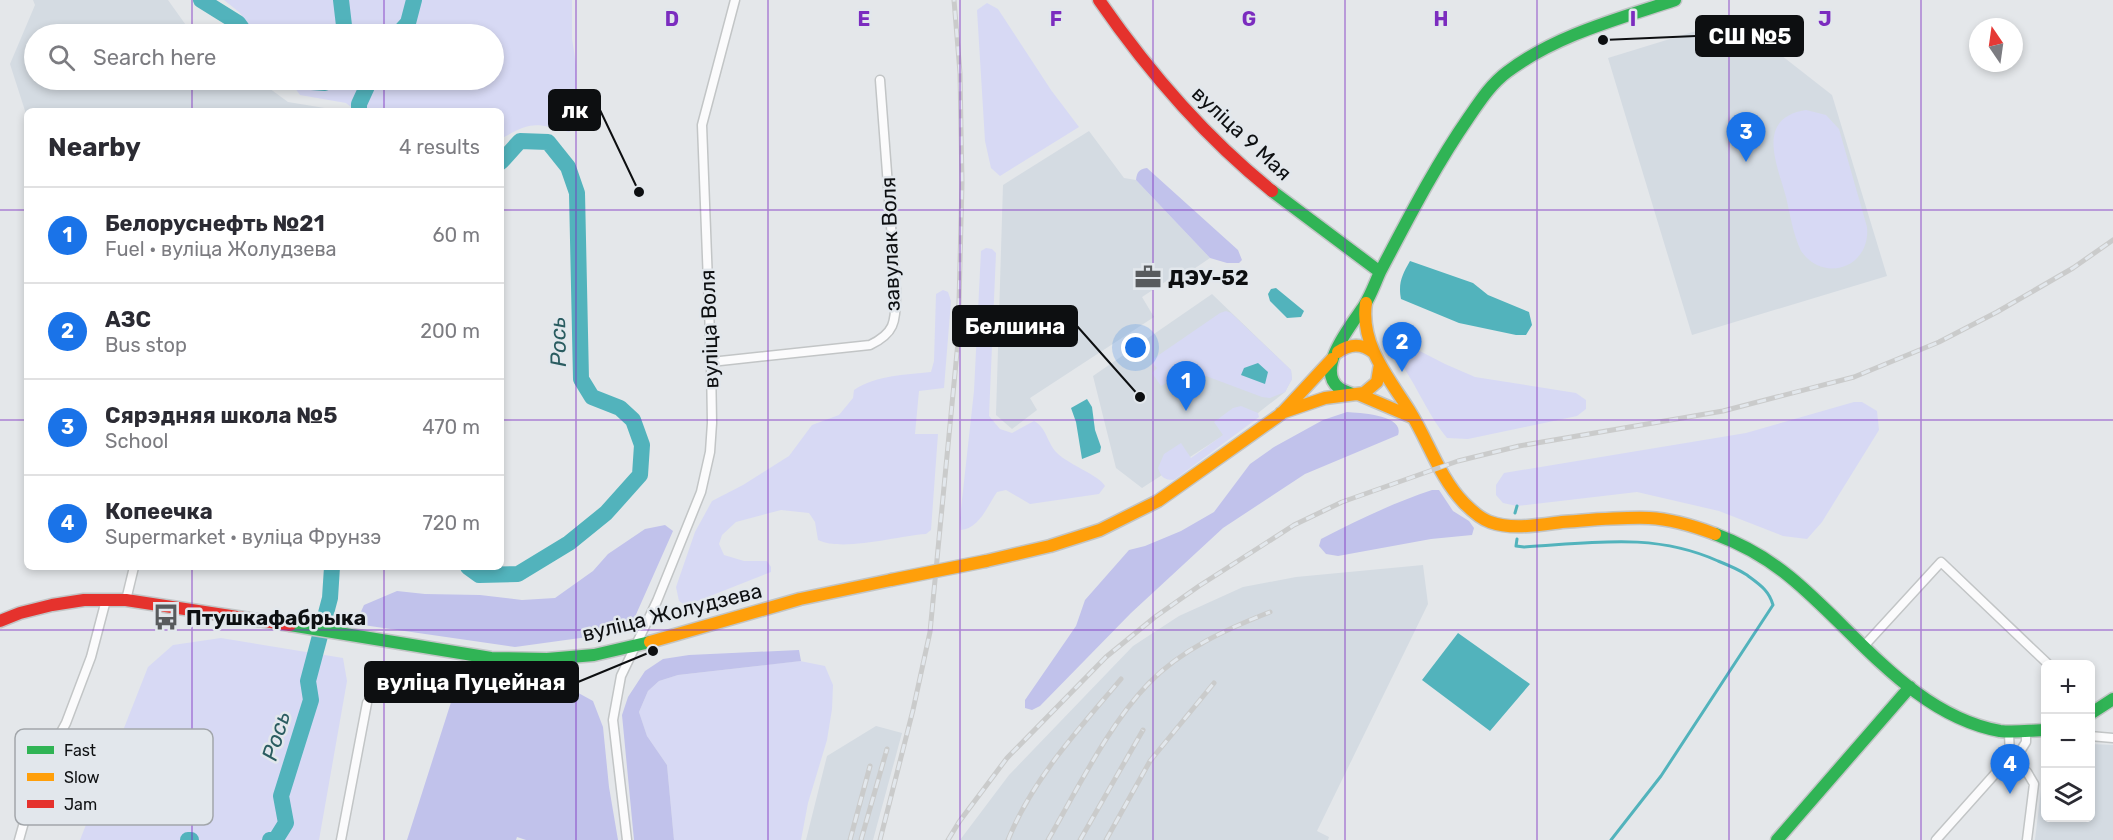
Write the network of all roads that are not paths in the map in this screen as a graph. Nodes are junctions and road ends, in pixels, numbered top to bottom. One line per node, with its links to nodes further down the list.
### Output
1 (735, 0): 9 (street, вуліца Воля)
2 (1100, 0): 5 (main road, вуліца 9 Мая)
3 (1675, 0): 5 (main road)
4 (880, 80): 9 (street, завулак Воля)
5 (1380, 272): 6 (main road)
6 (1366, 303): 7 (main road); 8 (main road)
7 (1374, 352): 8 (main road); 10 (main road)
8 (1334, 357): 11 (main road); 12 (main road)
9 (711, 362): 18 (street, вуліца Воля)
10 (1380, 364): 11 (main road); 13 (main road)
11 (1355, 394): 12 (main road); 13 (main road)
12 (1281, 414): 18 (main road, вуліца Жолудзева, bridge)
13 (1412, 417): 19 (main road)
14 (133, 570): 16 (street)
15 (106, 600): 16 (main road, вуліца Жолудзева); 17 (main road, вуліца Жолудзева); 25 (street)
16 (126, 600): 18 (main road, вуліца Жолудзева)
17 (0, 621)
18 (634, 646): 35 (street, вуліца Воля)
19 (1864, 646): 20 (street); 21 (main road)
20 (2044, 660)
21 (1910, 687): 27 (main road); 36 (main road)
22 (2113, 699): 24 (main road)
23 (367, 703): 34 (street)
24 (2095, 708)
25 (63, 729)
26 (2041, 731): 28 (main road)
27 (2009, 733): 28 (main road); 31 (street)
28 (2026, 734): 31 (street)
29 (2095, 736): 30 (street)
30 (2113, 738)
31 (2010, 758): 37 (street); 38 (street)
32 (23, 825): 33 (street)
33 (19, 840)
34 (341, 840)
35 (627, 840)
36 (1777, 840)
37 (1936, 840)
38 (2027, 840)

